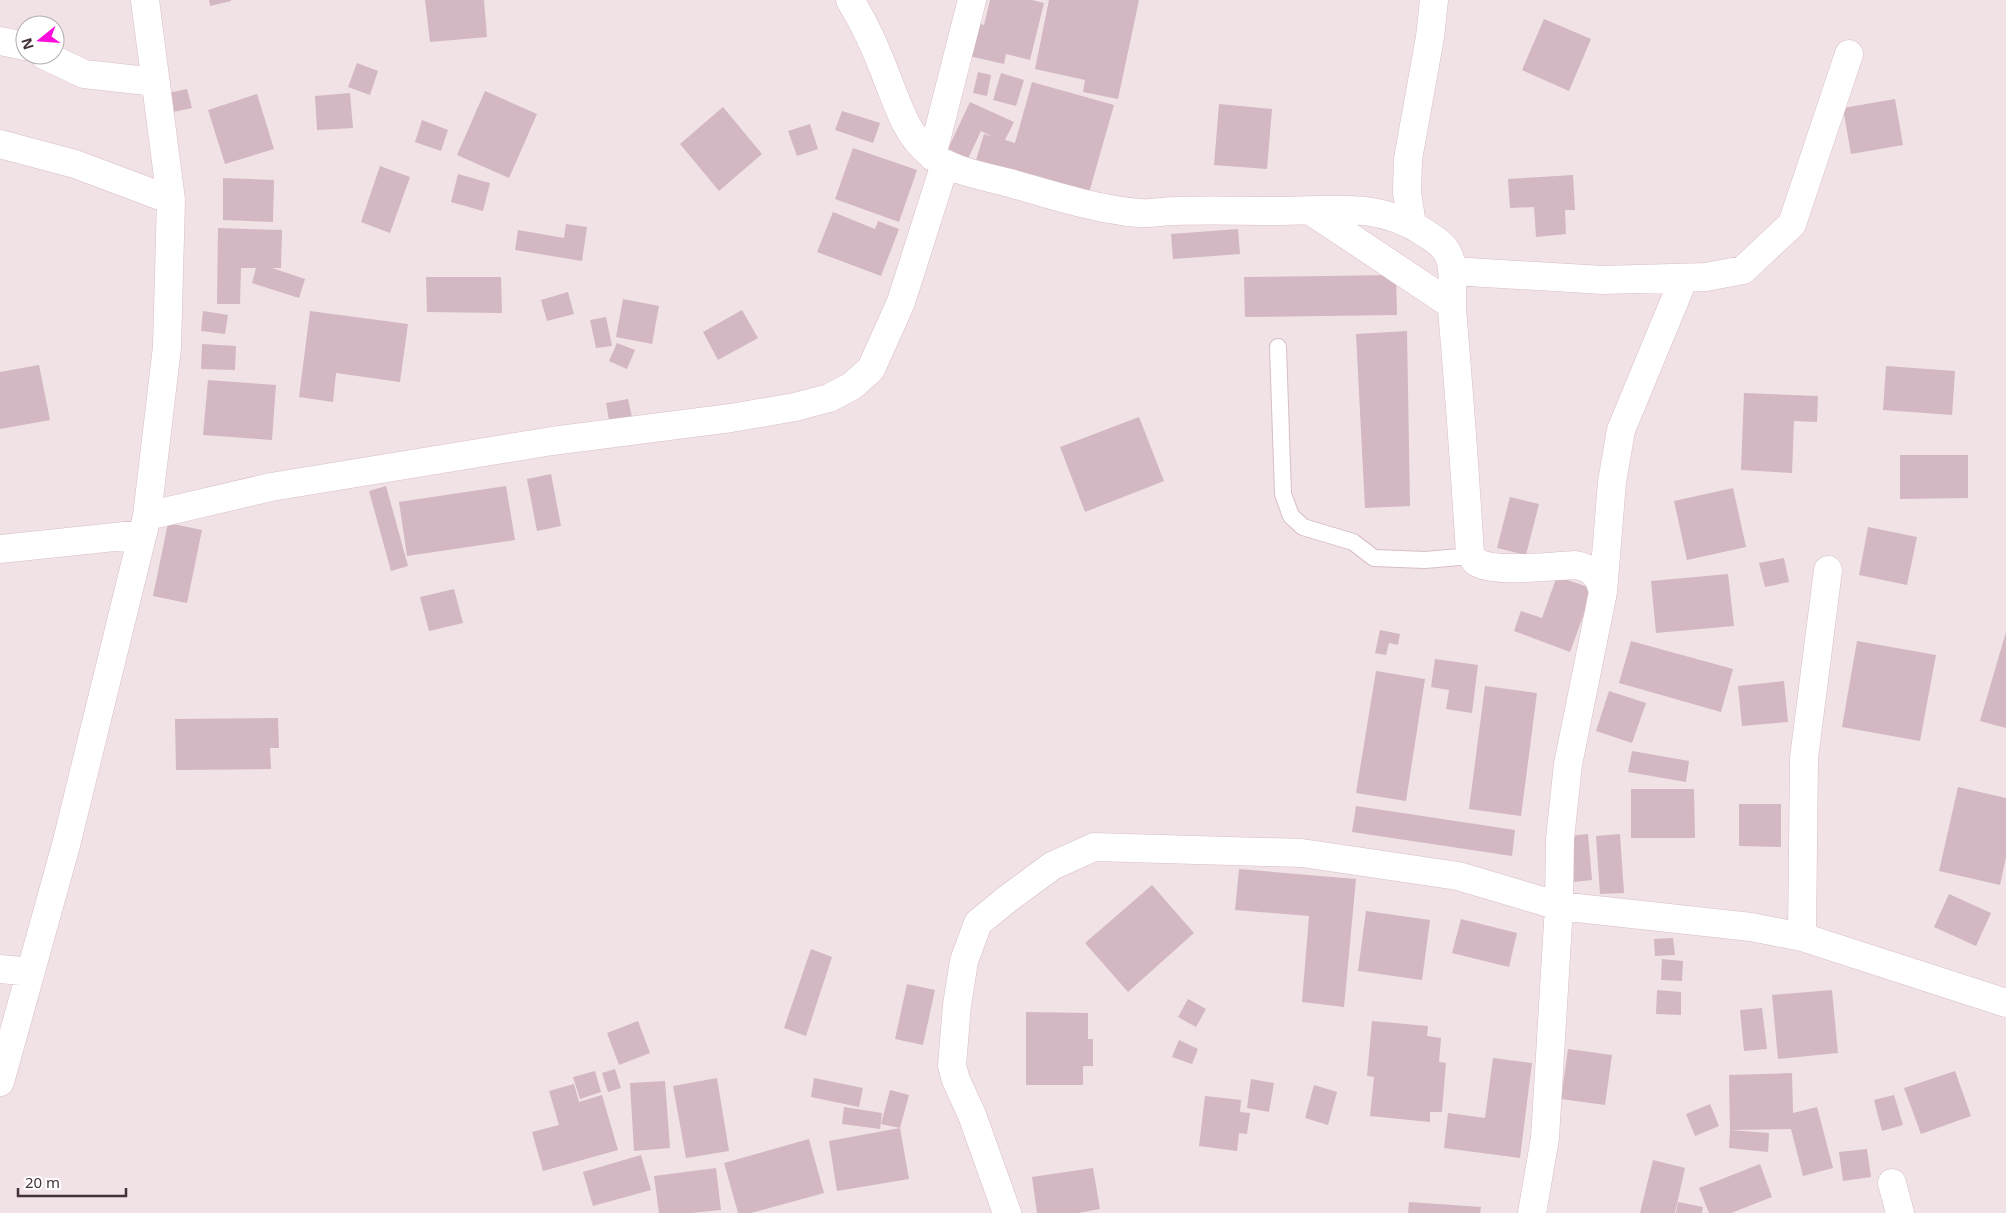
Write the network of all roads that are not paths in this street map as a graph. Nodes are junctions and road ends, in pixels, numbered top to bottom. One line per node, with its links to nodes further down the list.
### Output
1 (146, 0): 9 (street)
2 (850, 0): 11 (street)
3 (972, 0): 11 (street)
4 (1434, 0): 14 (street)
5 (0, 41): 6 (street)
6 (15, 44)
7 (1849, 54): 16 (street)
8 (65, 65): 9 (street)
9 (156, 82): 12 (street)
10 (0, 144): 12 (street)
11 (939, 160): 13 (street); 19 (street)
12 (171, 200): 19 (street)
13 (1311, 211): 14 (street); 17 (street)
14 (1412, 225): 15 (street)
15 (1452, 271): 16 (street); 17 (street)
16 (1684, 278): 23 (street)
17 (1452, 305): 21 (street)
18 (1278, 348): 21 (lane)
19 (145, 525): 20 (street); 27 (street)
20 (0, 550)
21 (1472, 556): 23 (street)
22 (1828, 570): 25 (street)
23 (1603, 592): 24 (street)
24 (1559, 906): 25 (street); 31 (street); 32 (street)
25 (1802, 937): 28 (street)
26 (0, 969): 27 (street)
27 (31, 972): 29 (street)
28 (2006, 1003)
29 (0, 1082)
30 (1892, 1183): 33 (street)
31 (1007, 1213)
32 (1532, 1213)
33 (1900, 1213)

